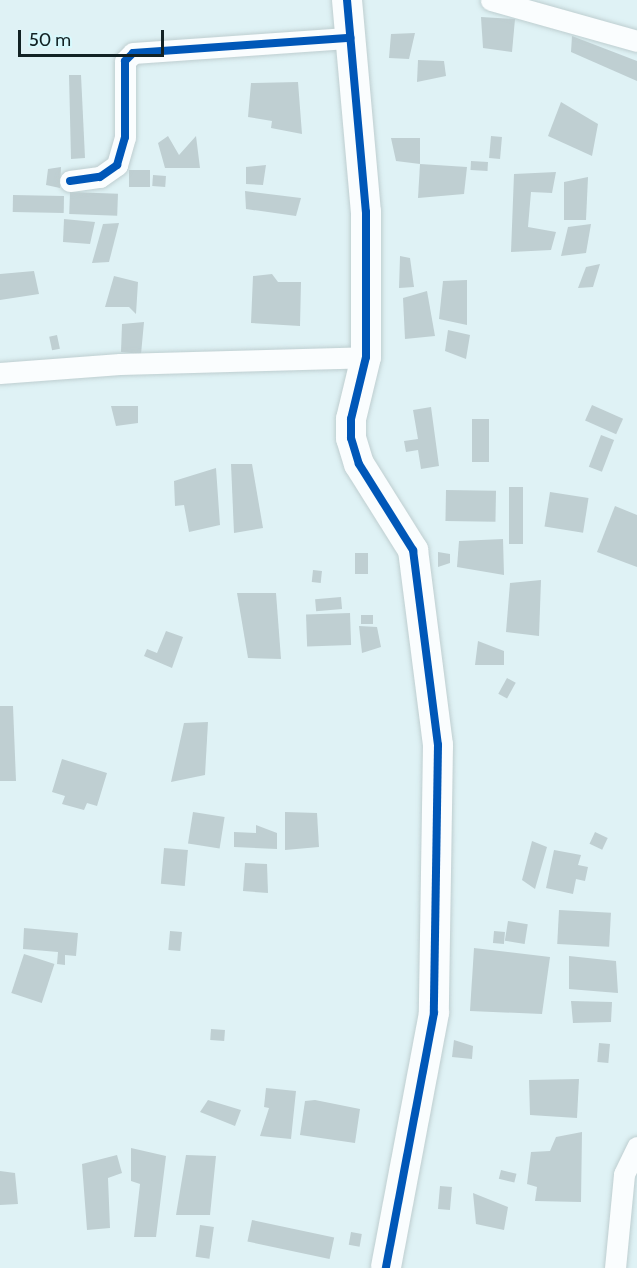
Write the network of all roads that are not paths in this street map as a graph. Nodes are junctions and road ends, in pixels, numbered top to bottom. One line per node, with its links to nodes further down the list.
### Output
1 (347, 0): 3 (street)
2 (491, 0): 4 (street)
3 (350, 38): 5 (street); 6 (street)
4 (637, 41)
5 (70, 181)
6 (366, 357): 7 (street); 9 (street)
7 (0, 373)
8 (637, 1147): 10 (street)
9 (386, 1268)
10 (615, 1268)

